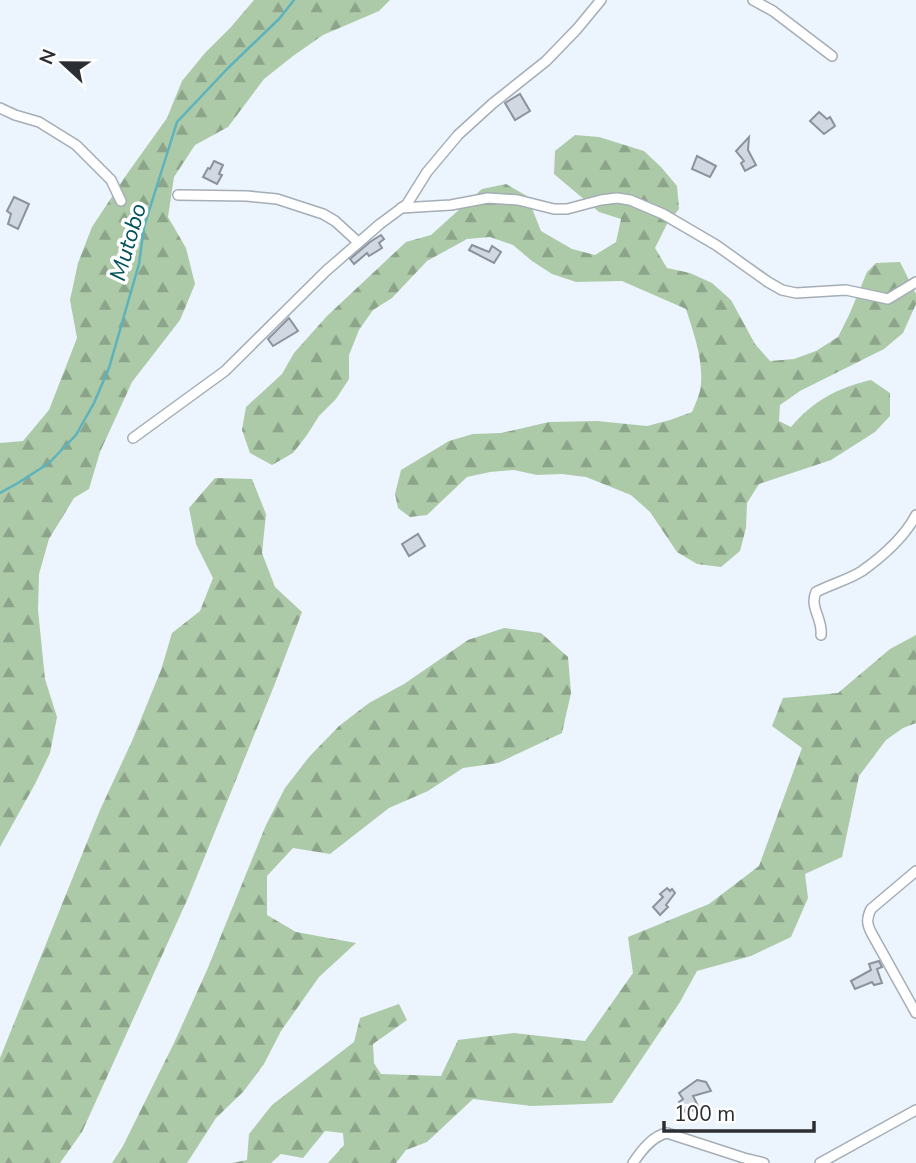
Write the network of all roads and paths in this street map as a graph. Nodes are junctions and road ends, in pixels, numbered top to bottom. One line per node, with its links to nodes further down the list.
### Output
1 (601, 0): 7 (street)
2 (753, 0): 3 (street)
3 (832, 56)
4 (0, 108): 6 (street)
5 (178, 195): 8 (street)
6 (121, 201)
7 (401, 208): 8 (street); 9 (street)
8 (358, 242): 10 (street)
9 (916, 282)
10 (134, 438)
11 (916, 515): 12 (street)
12 (821, 635)
13 (916, 872): 14 (street)
14 (916, 1013)
15 (916, 1110): 18 (street)
16 (633, 1163): 17 (street)
17 (764, 1163)
18 (820, 1163)

